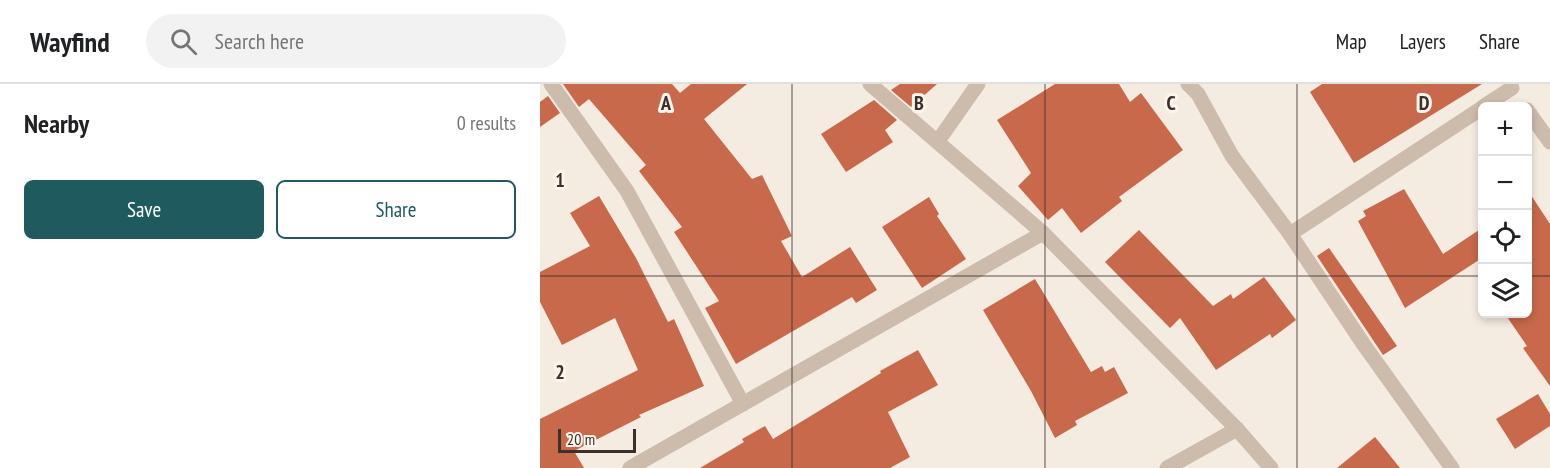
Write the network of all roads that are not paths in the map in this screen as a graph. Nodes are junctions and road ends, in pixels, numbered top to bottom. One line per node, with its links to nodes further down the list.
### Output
1 (551, 84): 14 (street)
2 (870, 84): 10 (street)
3 (978, 84): 10 (street)
4 (1188, 84): 13 (street)
5 (1511, 86): 6 (street); 7 (street)
6 (1490, 102)
7 (1522, 102)
8 (1478, 110): 13 (street)
9 (1532, 116): 11 (street)
10 (938, 141): 12 (street)
11 (1550, 142)
12 (1043, 233): 14 (street); 15 (street)
13 (1290, 234): 19 (street)
14 (743, 404): 16 (street)
15 (1237, 429): 17 (street); 18 (street)
16 (630, 468)
17 (1167, 468)
18 (1271, 468)
19 (1452, 468)

